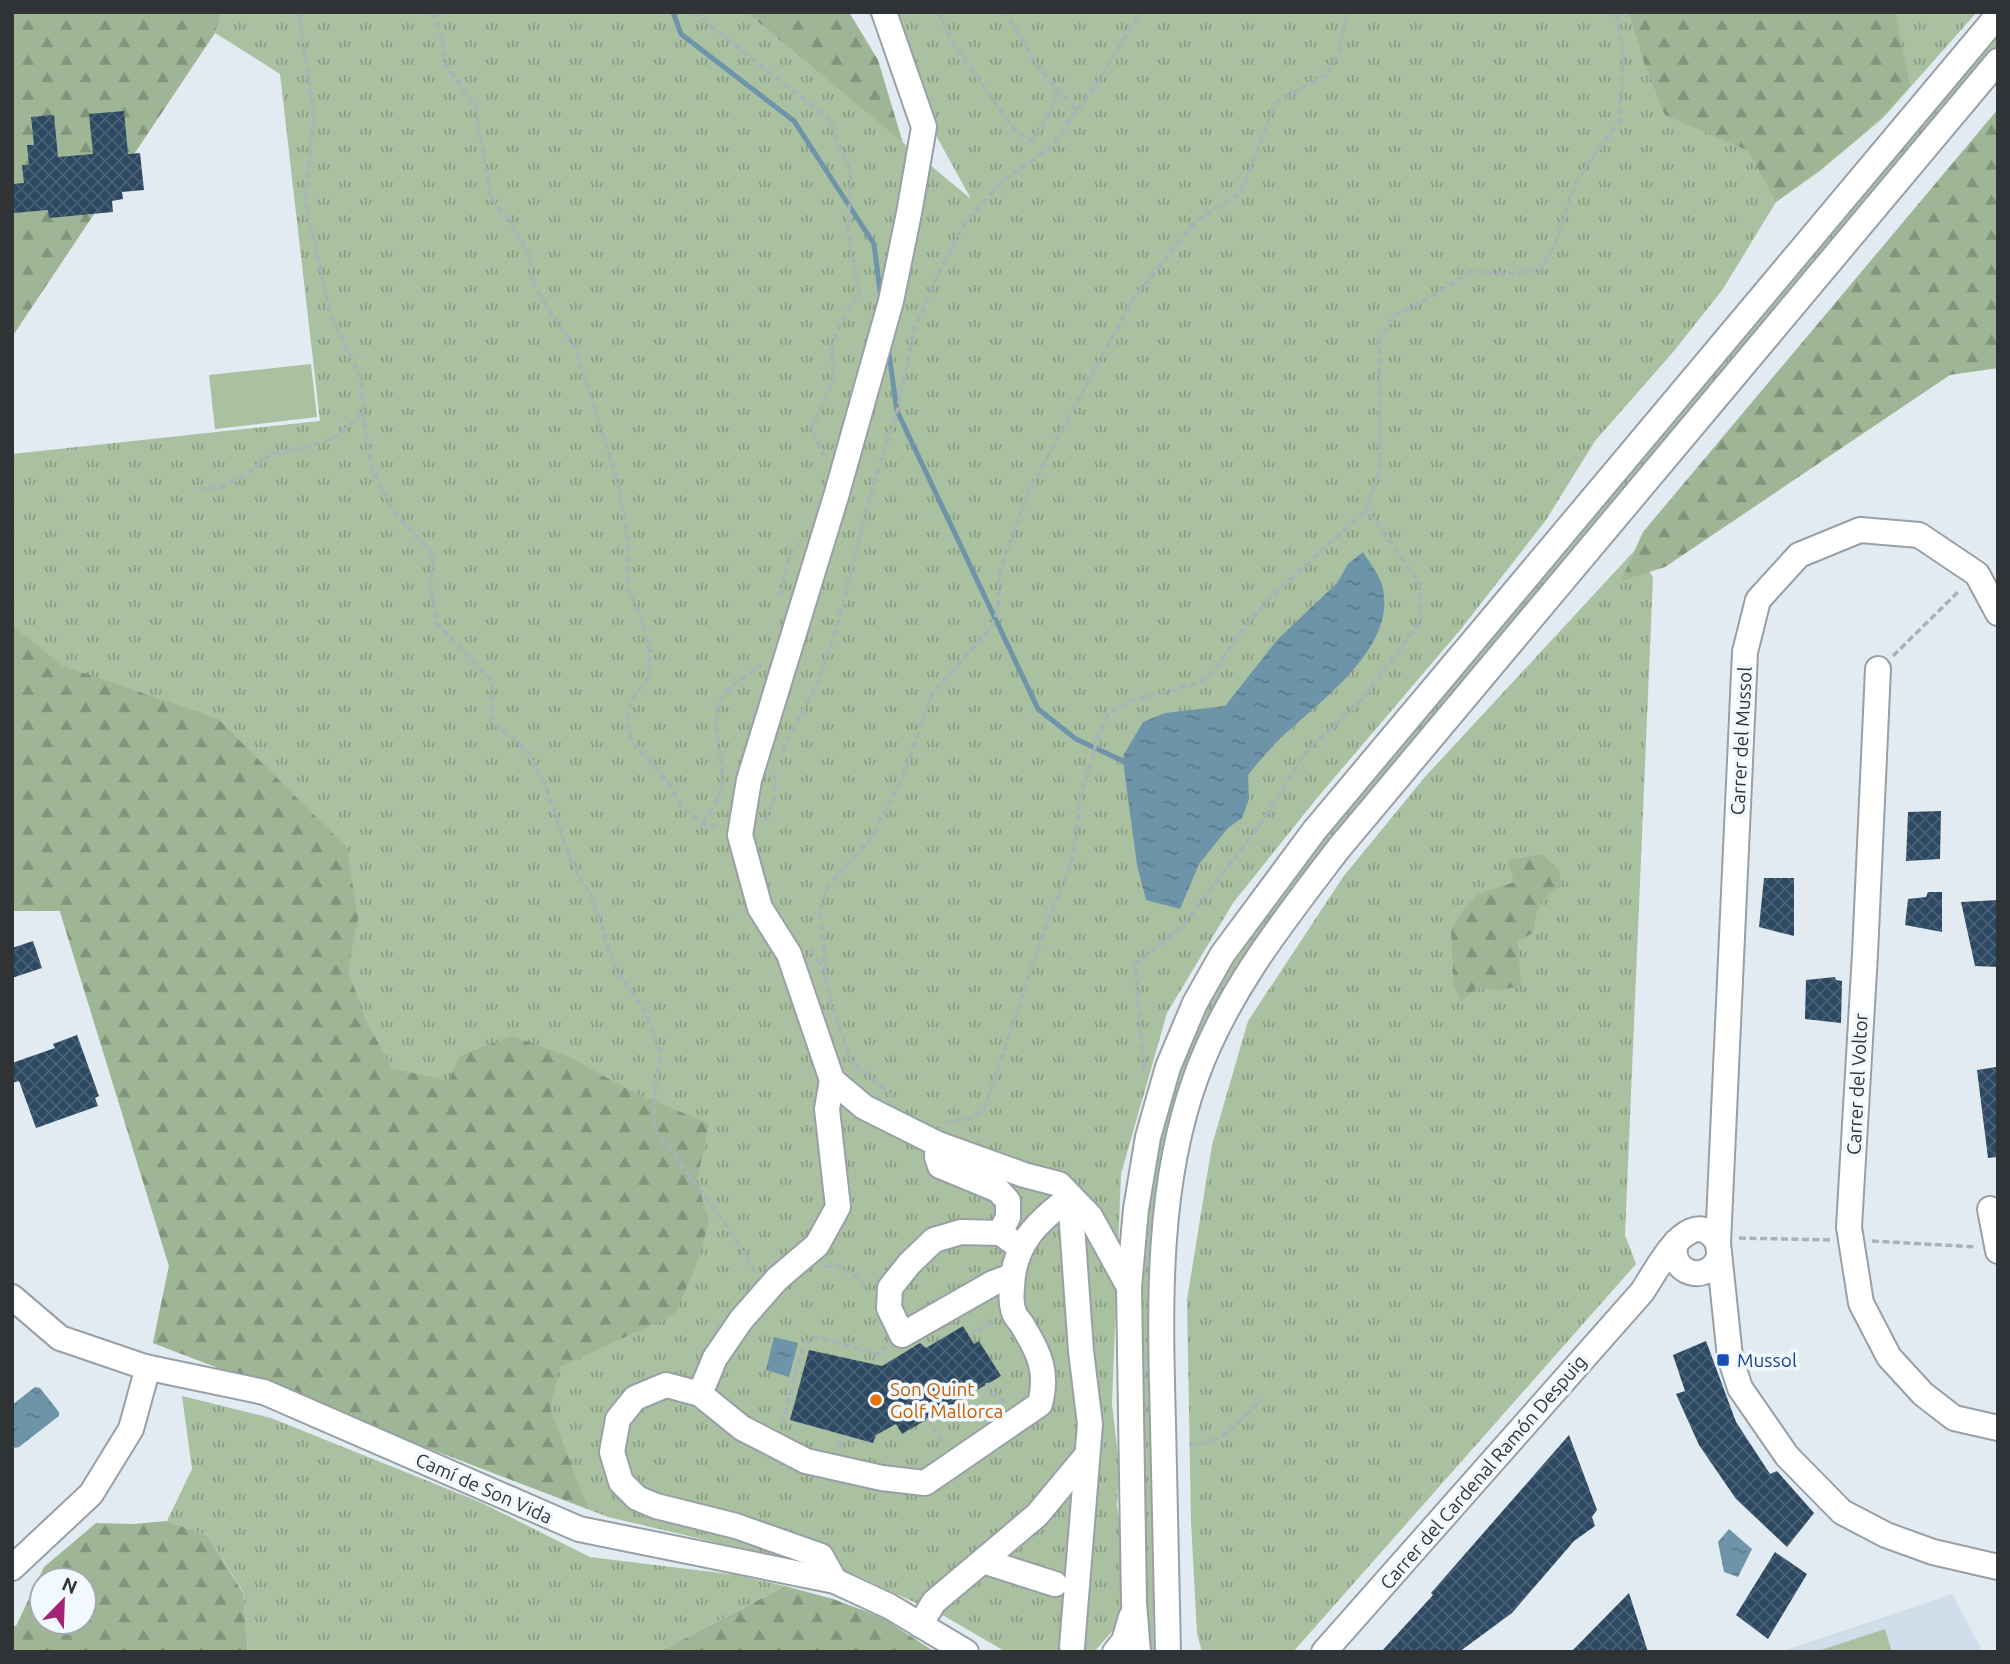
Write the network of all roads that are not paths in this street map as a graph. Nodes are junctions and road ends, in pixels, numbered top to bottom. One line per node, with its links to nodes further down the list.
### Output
1 (884, 12): 6 (street)
2 (1998, 15): 17 (street)
3 (1998, 61): 36 (street)
4 (1998, 613): 8 (street, Carrer del Mussol)
5 (1878, 669): 23 (street, Carrer del Voltor)
6 (832, 1080): 7 (street); 22 (street)
7 (938, 1144): 9 (street); 12 (street)
8 (1720, 1183): 11 (street); 13 (street, Carrer del Mussol)
9 (1070, 1197): 12 (street); 17 (street); 24 (street)
10 (1990, 1209): 14 (street)
11 (1681, 1237): 13 (street); 15 (street); 18 (street, Carrer del Cardenal Ramón Despuig)
12 (1010, 1240): 16 (street); 16 (street)
13 (1719, 1250): 15 (street); 20 (street, Carrer del Mussol)
14 (1998, 1251)
15 (1686, 1271): 18 (street, Carrer del Cardenal Ramón Despuig); 20 (street)
16 (1012, 1276): 22 (street)
17 (1129, 1287): 30 (street)
18 (1642, 1292): 37 (street, Carrer del Cardenal Ramón Despuig)
19 (12, 1297): 21 (street, Camí de Son Vida)
20 (1726, 1321): 26 (street, Carrer del Mussol)
21 (145, 1367): 27 (street); 28 (street, Camí de Son Vida)
22 (700, 1394): 28 (street)
23 (1998, 1428)
24 (1087, 1455): 25 (street); 32 (street)
25 (982, 1561): 29 (street); 31 (street)
26 (1998, 1567)
27 (12, 1568)
28 (835, 1581): 31 (street, Camí de Son Vida)
29 (1055, 1584)
30 (1134, 1603): 34 (street); 35 (street)
31 (920, 1625): 33 (street, Camí de Son Vida)
32 (1072, 1647)
33 (966, 1652)
34 (1115, 1652)
35 (1138, 1652)
36 (1168, 1652)
37 (1324, 1652)

